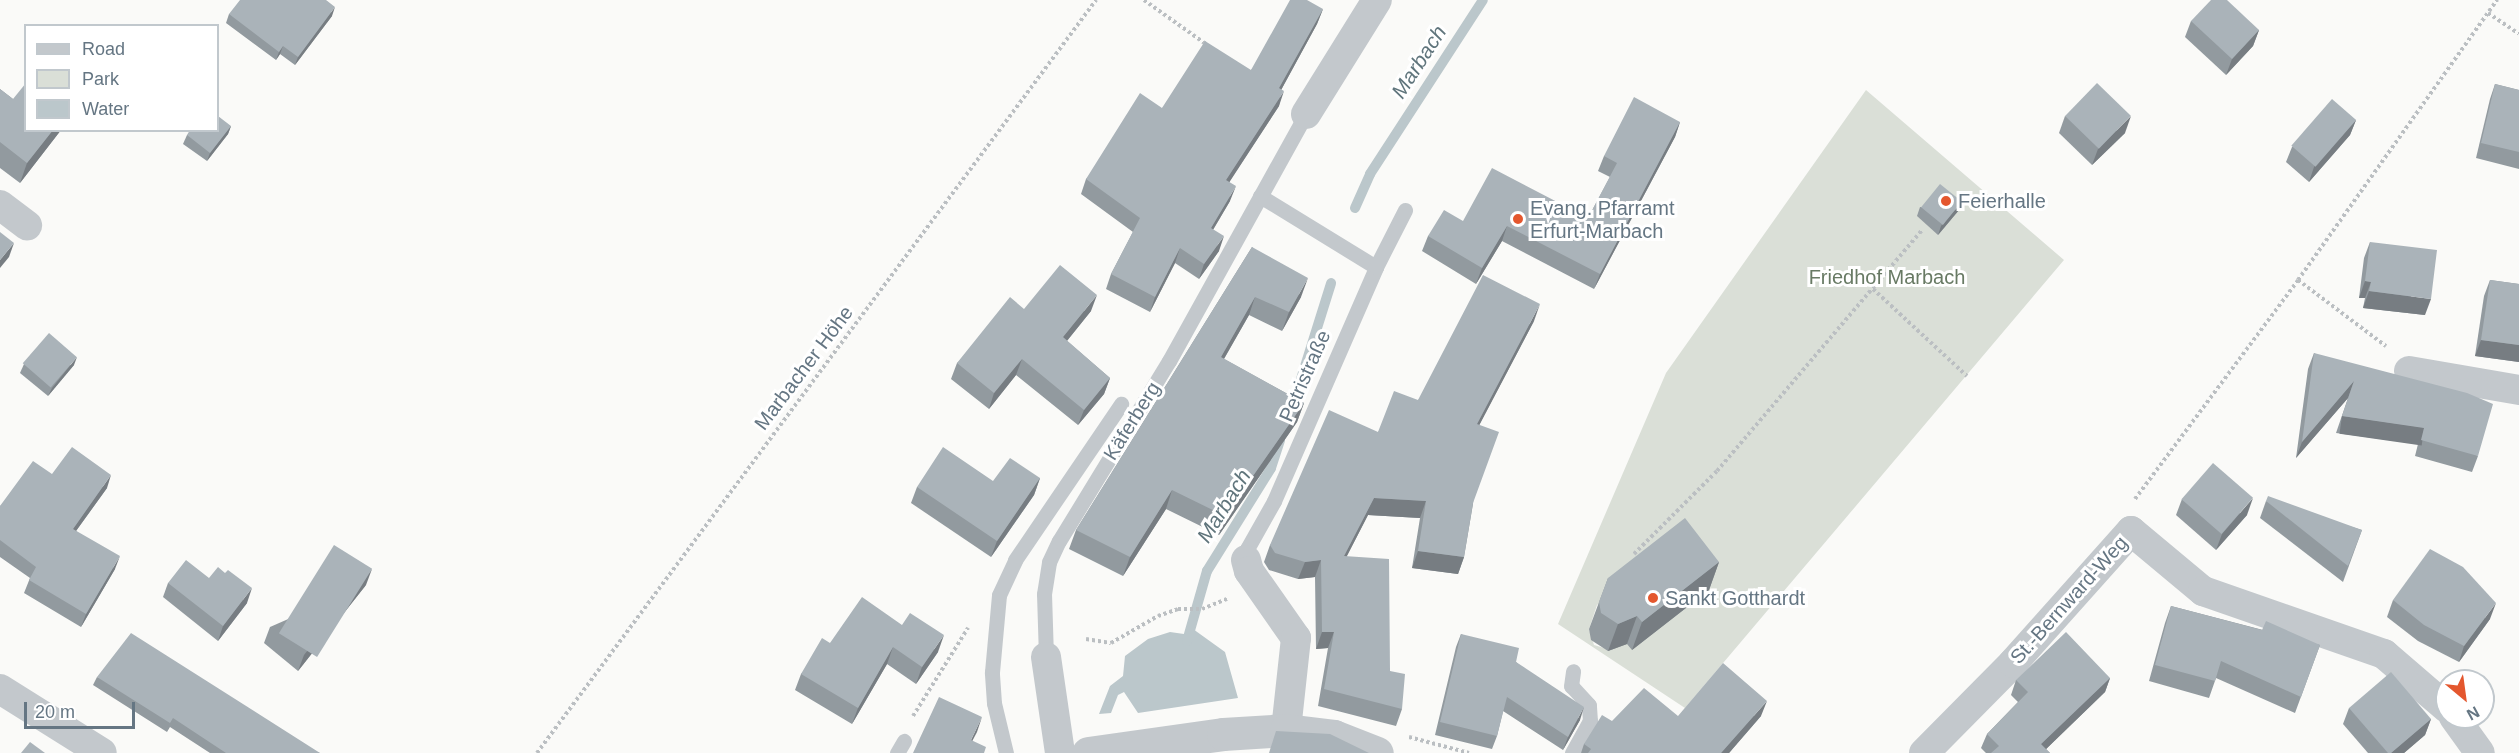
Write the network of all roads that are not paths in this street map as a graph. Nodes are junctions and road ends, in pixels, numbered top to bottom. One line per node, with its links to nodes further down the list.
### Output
1 (1377, 0): 2 (street, Käferberg)
2 (1306, 114): 3 (lane, Käferberg)
3 (1260, 196): 7 (lane); 12 (lane, Käferberg)
4 (0, 205): 6 (street)
5 (1405, 210): 7 (lane, Petristraße)
6 (27, 225)
7 (1376, 267): 11 (lane, Petristraße)
8 (2409, 371): 9 (street)
9 (2519, 390)
10 (1121, 404): 20 (lane, Käferberg)
11 (1246, 560): 17 (street)
12 (1046, 657): 21 (street)
13 (1573, 671): 24 (lane)
14 (2435, 698): 25 (street, St.-Bernward-Weg)
15 (5, 702): 19 (street)
16 (2463, 729): 26 (street)
17 (1286, 730): 18 (street); 23 (street)
18 (1224, 743): 22 (street)
19 (102, 753)
20 (1006, 753)
21 (1060, 753)
22 (1088, 753)
23 (1377, 753)
24 (1572, 753)
25 (1924, 753)
26 (2480, 753)

